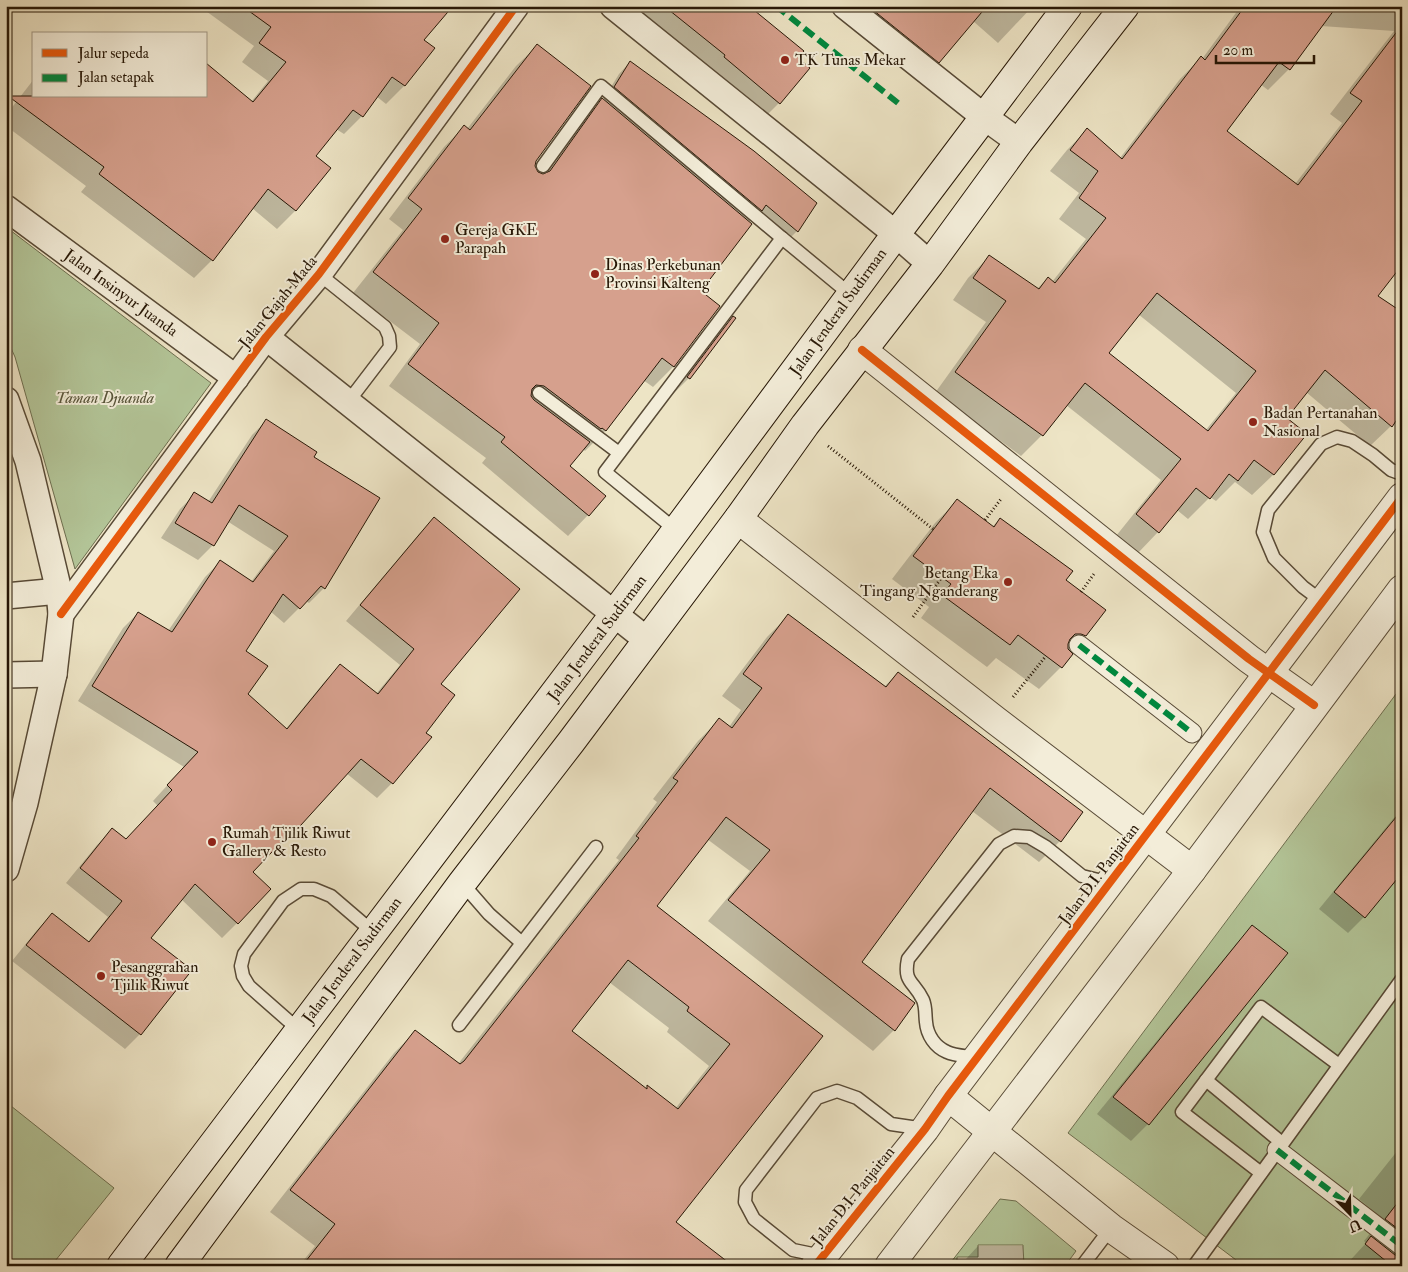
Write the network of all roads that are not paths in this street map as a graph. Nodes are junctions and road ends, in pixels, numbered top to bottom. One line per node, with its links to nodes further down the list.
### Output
1 (516, 6): 13 (street, Jalan Gajah Mada)
2 (613, 6): 10 (street)
3 (846, 6): 6 (street)
4 (1068, 6): 6 (main road, Jalan Jenderal Sudirman)
5 (1125, 6): 7 (main road)
6 (984, 116): 7 (street); 10 (main road, Jalan Jenderal Sudirman)
7 (1019, 142): 12 (main road)
8 (543, 166): 11 (lane)
9 (6, 208): 17 (street, Jalan Insinyur Juanda)
10 (896, 234): 12 (street); 14 (main road, Jalan Jenderal Sudirman)
11 (782, 238): 14 (lane); 21 (lane)
12 (930, 264): 16 (main road)
13 (319, 274): 15 (street, Jalan Gajah Mada); 20 (lane)
14 (851, 295): 25 (main road, Jalan Jenderal Sudirman)
15 (266, 337): 17 (street, Jalan Gajah Mada); 20 (street)
16 (862, 350): 24 (main road); 34 (main road)
17 (236, 378): 29 (street, Jalan Gajah Mada)
18 (539, 393): 21 (lane)
19 (6, 400): 29 (street)
20 (348, 402): 30 (street)
21 (619, 453): 25 (lane)
22 (1402, 474): 28 (lane)
23 (1402, 497): 28 (main road, Jalan D.I. Panjaitan)
24 (738, 519): 31 (main road); 41 (main road)
25 (677, 531): 30 (main road, Jalan Jenderal Sudirman)
26 (1402, 589): 36 (main road)
27 (6, 596): 29 (street)
28 (1323, 602): 34 (main road, Jalan D.I. Panjaitan)
29 (60, 603): 33 (street)
30 (615, 613): 31 (street); 37 (main road, Jalan Jenderal Sudirman)
31 (648, 640): 39 (main road)
32 (1079, 645): 38 (street)
33 (54, 674): 35 (street); 40 (street)
34 (1268, 674): 36 (main road); 41 (main road, Jalan D.I. Panjaitan)
35 (6, 675)
36 (1314, 705): 44 (main road)
37 (538, 715): 39 (main road); 47 (main road, Jalan Jenderal Sudirman)
38 (1192, 733)
39 (571, 742): 45 (main road)
40 (15, 801): 43 (street)
41 (1146, 835): 44 (main road); 46 (main road, Jalan D.I. Panjaitan)
42 (596, 847): 48 (lane)
43 (6, 870)
44 (1192, 870): 59 (main road)
45 (462, 883): 48 (lane); 51 (main road)
46 (1110, 883): 54 (main road, Jalan D.I. Panjaitan); 54 (lane)
47 (373, 932): 49 (main road, Jalan Jenderal Sudirman); 53 (lane)
48 (522, 943): 52 (lane)
49 (350, 964): 51 (main road); 53 (main road, Jalan Jenderal Sudirman)
50 (1402, 979): 55 (lane)
51 (383, 990): 66 (main road)
52 (459, 1025)
53 (300, 1031): 65 (main road, Jalan Jenderal Sudirman)
54 (977, 1058): 57 (main road, Jalan D.I. Panjaitan)
55 (1339, 1065): 56 (lane); 60 (lane)
56 (1206, 1080): 60 (lane); 61 (lane)
57 (948, 1096): 58 (main road, Jalan D.I. Panjaitan); 59 (main road)
58 (924, 1129): 64 (main road, Jalan D.I. Panjaitan); 64 (lane)
59 (992, 1132): 62 (main road); 67 (main road)
60 (1279, 1147): 61 (lane); 63 (street)
61 (1261, 1173): 70 (lane)
62 (1111, 1228): 68 (lane); 69 (main road)
63 (1402, 1246)
64 (819, 1261)
65 (121, 1266)
66 (179, 1266)
67 (890, 1266)
68 (1082, 1266)
69 (1165, 1266)
70 (1194, 1266)

